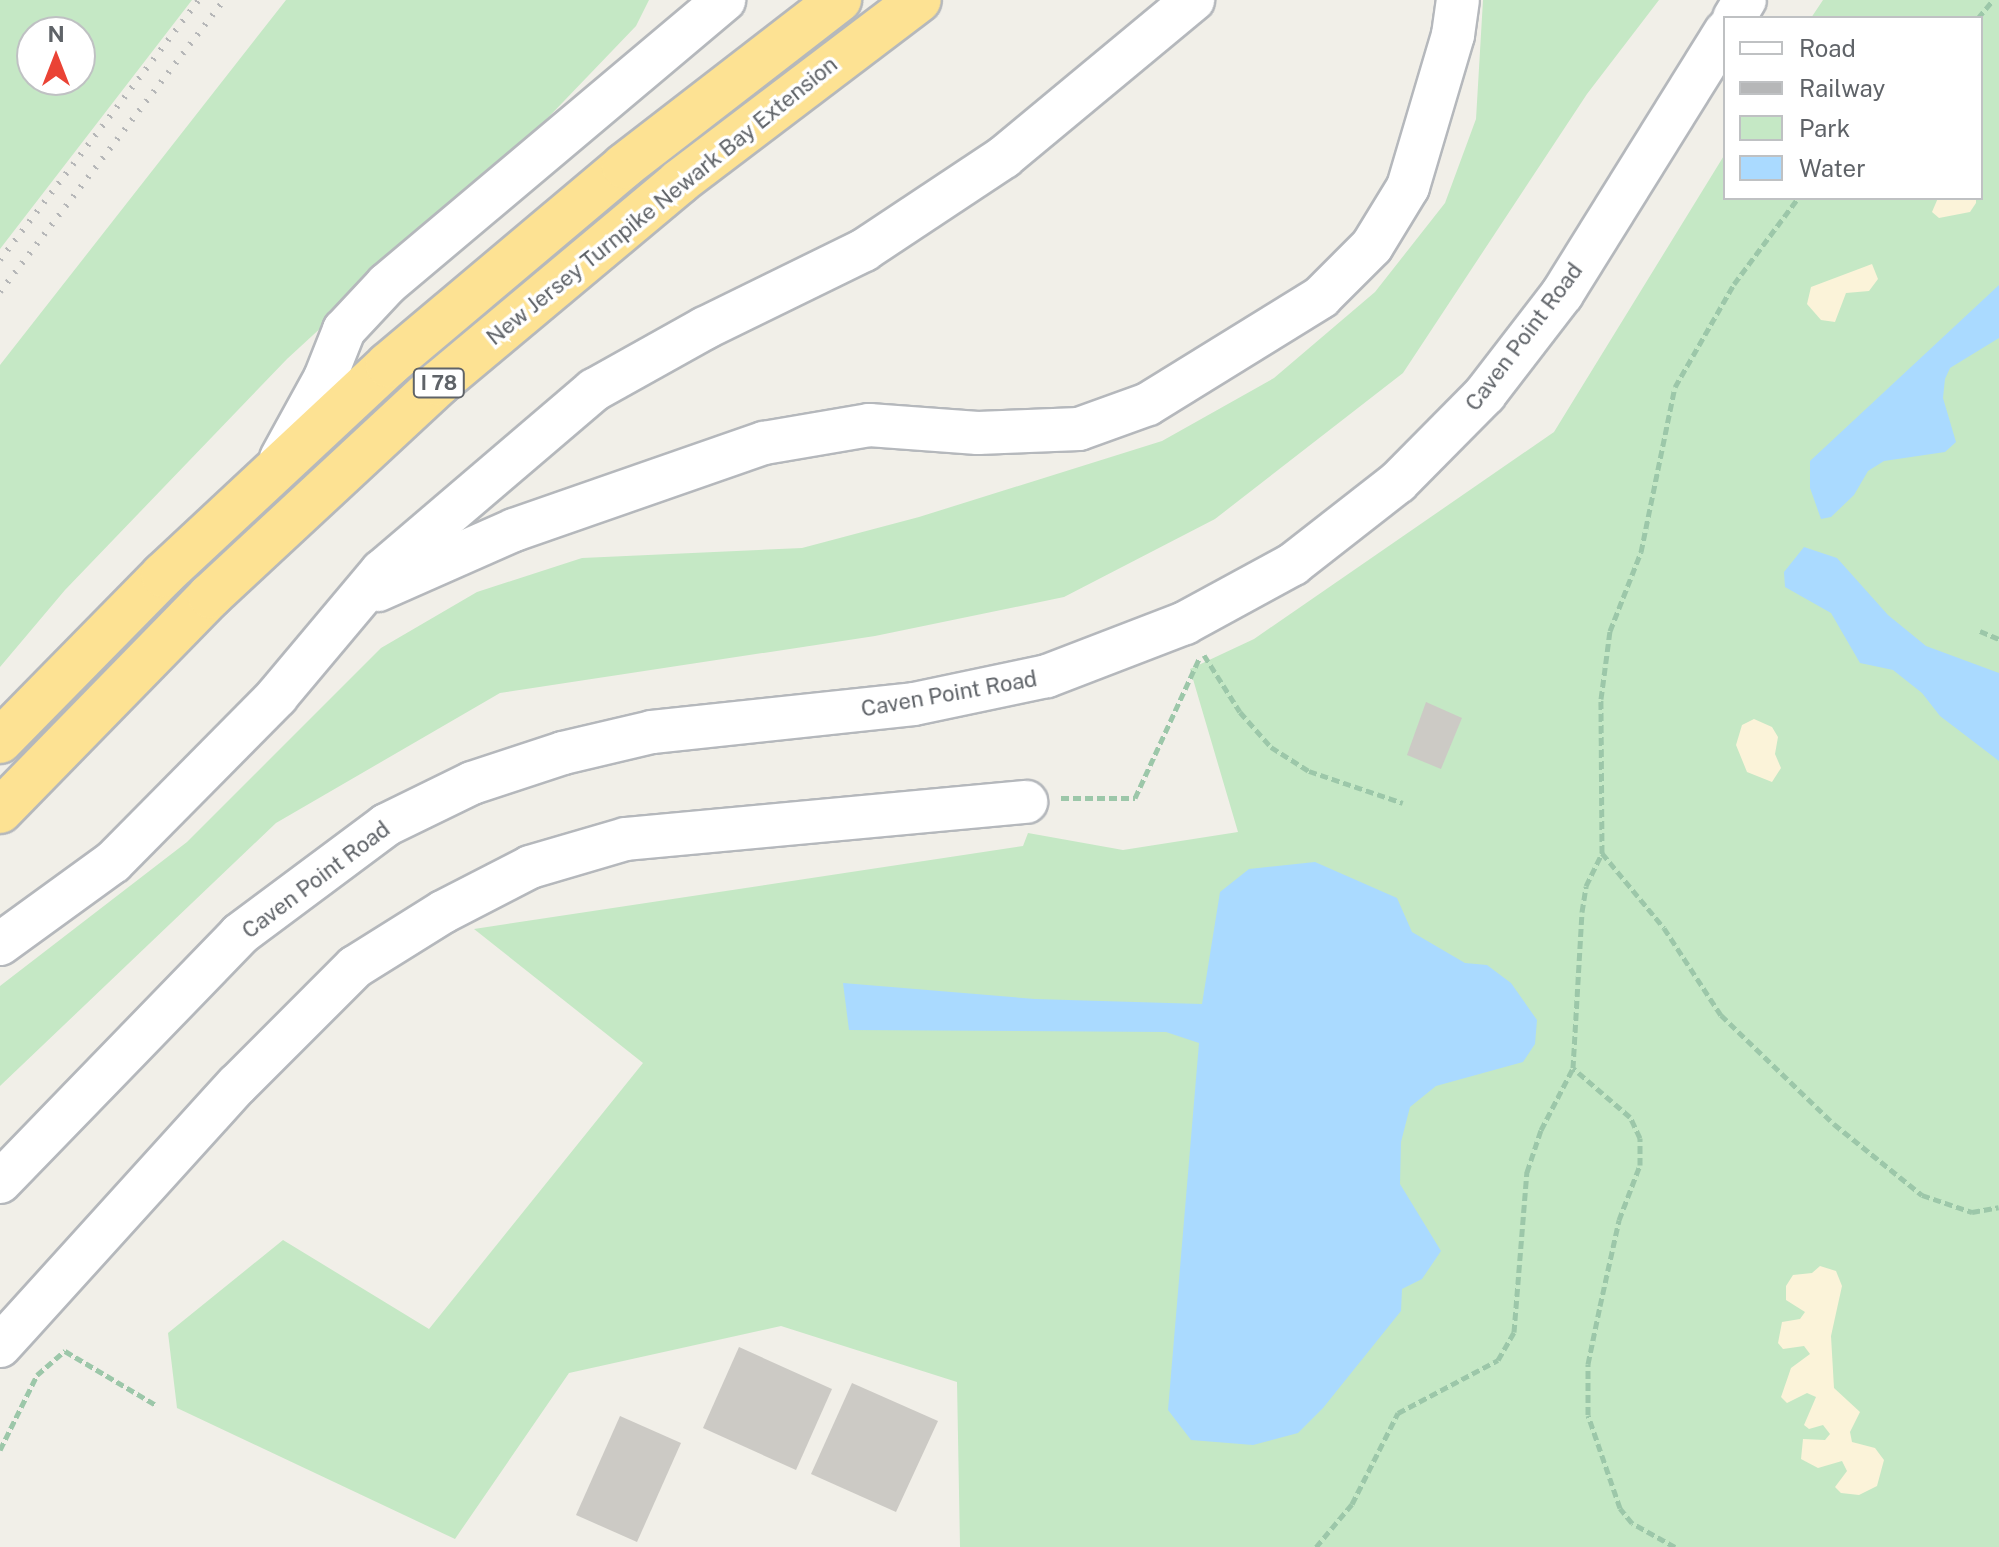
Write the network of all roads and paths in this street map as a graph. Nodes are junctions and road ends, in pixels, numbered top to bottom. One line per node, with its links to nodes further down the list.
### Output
1 (724, 0): 10 (street)
2 (839, 0): 10 (highway, I 78)
3 (919, 0): 18 (highway, New Jersey Turnpike Newark Bay Extension / I 78)
4 (1193, 0): 11 (street)
5 (1458, 0): 11 (street)
6 (1993, 0): 7 (path)
7 (1980, 16)
8 (1723, 35): 13 (street, Caven Point Road)
9 (1797, 200): 19 (path)
10 (277, 465): 15 (highway, I 78)
11 (359, 599): 20 (street)
12 (1980, 631): 14 (path)
13 (1194, 638): 16 (path); 17 (path); 22 (street, Caven Point Road)
14 (1999, 639)
15 (0, 741)
16 (1039, 800): 24 (street)
17 (1403, 803)
18 (0, 811)
19 (1602, 853): 21 (path); 23 (path)
20 (0, 944)
21 (1573, 1068): 27 (path); 28 (path)
22 (0, 1182)
23 (1999, 1207)
24 (0, 1346)
25 (156, 1405): 26 (path)
26 (0, 1450)
27 (1316, 1547)
28 (1675, 1547)

